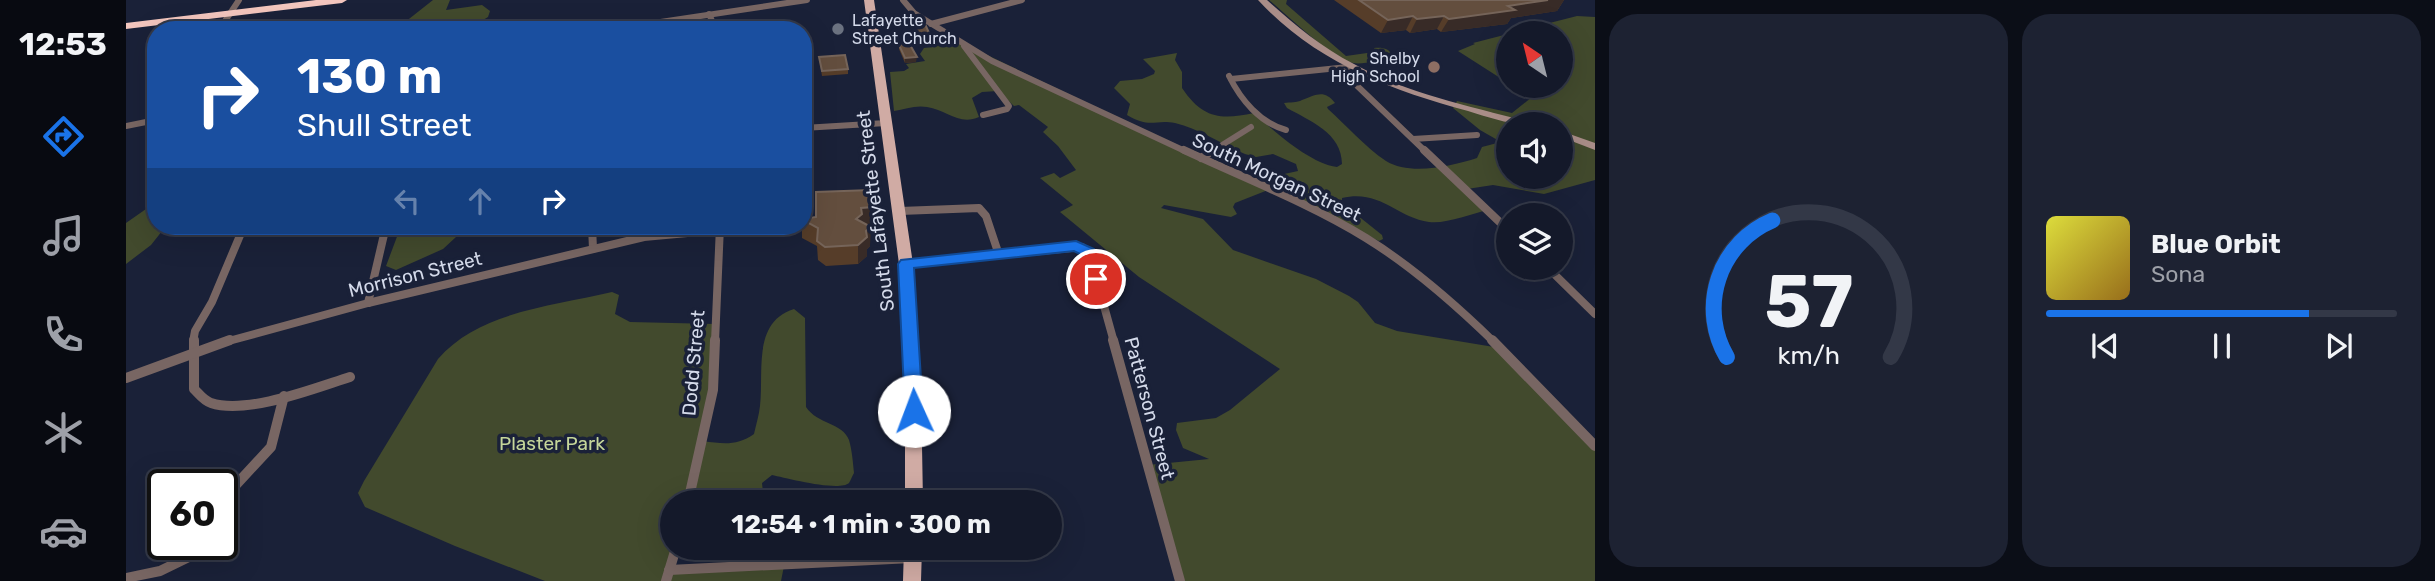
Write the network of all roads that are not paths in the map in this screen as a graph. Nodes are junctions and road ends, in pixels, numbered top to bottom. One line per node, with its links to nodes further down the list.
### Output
1 (284, 0): 8 (highway)
2 (342, 0): 8 (highway)
3 (807, 0): 9 (street)
4 (869, 0): 22 (main road, South Lafayette Street)
5 (903, 0): 15 (street, South Morgan Street)
6 (1022, 0): 15 (street)
7 (1262, 0): 18 (main road)
8 (235, 7): 10 (highway); 11 (highway)
9 (709, 14): 12 (street); 13 (street)
10 (126, 19)
11 (155, 21)
12 (664, 21)
13 (712, 21)
14 (147, 22): 16 (highway)
15 (931, 24): 17 (street, South Morgan Street)
16 (126, 26)
17 (963, 45): 19 (street); 31 (street, South Morgan Street)
18 (1347, 67): 20 (main road); 26 (street); 28 (street)
19 (983, 116)
20 (1496, 116)
21 (147, 122): 23 (street)
22 (886, 123): 24 (street); 32 (main road, South Lafayette Street)
23 (126, 126)
24 (812, 127)
25 (1251, 127): 31 (street)
26 (1286, 130)
27 (1477, 135): 28 (street)
28 (1413, 139): 33 (street)
29 (1573, 139): 30 (main road)
30 (1595, 147)
31 (1201, 158): 50 (street, South Morgan Street)
32 (900, 211): 41 (street); 42 (main road, South Lafayette Street)
33 (1496, 219)
34 (240, 235): 46 (street)
35 (385, 235): 44 (street)
36 (592, 235): 40 (street)
37 (660, 235): 40 (street, Morrison Street)
38 (720, 235): 52 (street, Dodd Street)
39 (1082, 247): 41 (street); 60 (street, Patterson Street)
40 (593, 249): 44 (street, Morrison Street)
41 (999, 255): 42 (street)
42 (906, 264): 53 (main road, South Lafayette Street)
43 (1560, 280): 45 (street)
44 (368, 303): 46 (street, Morrison Street)
45 (1595, 314)
46 (192, 352): 48 (street, Morrison Street); 49 (street)
47 (350, 377): 49 (street)
48 (126, 378)
49 (284, 396): 51 (street)
50 (1595, 446)
51 (238, 483)
52 (691, 490)
53 (914, 490)
54 (178, 560): 58 (street)
55 (835, 560): 57 (street)
56 (913, 560): 59 (main road)
57 (668, 575)
58 (126, 578)
59 (912, 581)
60 (1180, 581)

